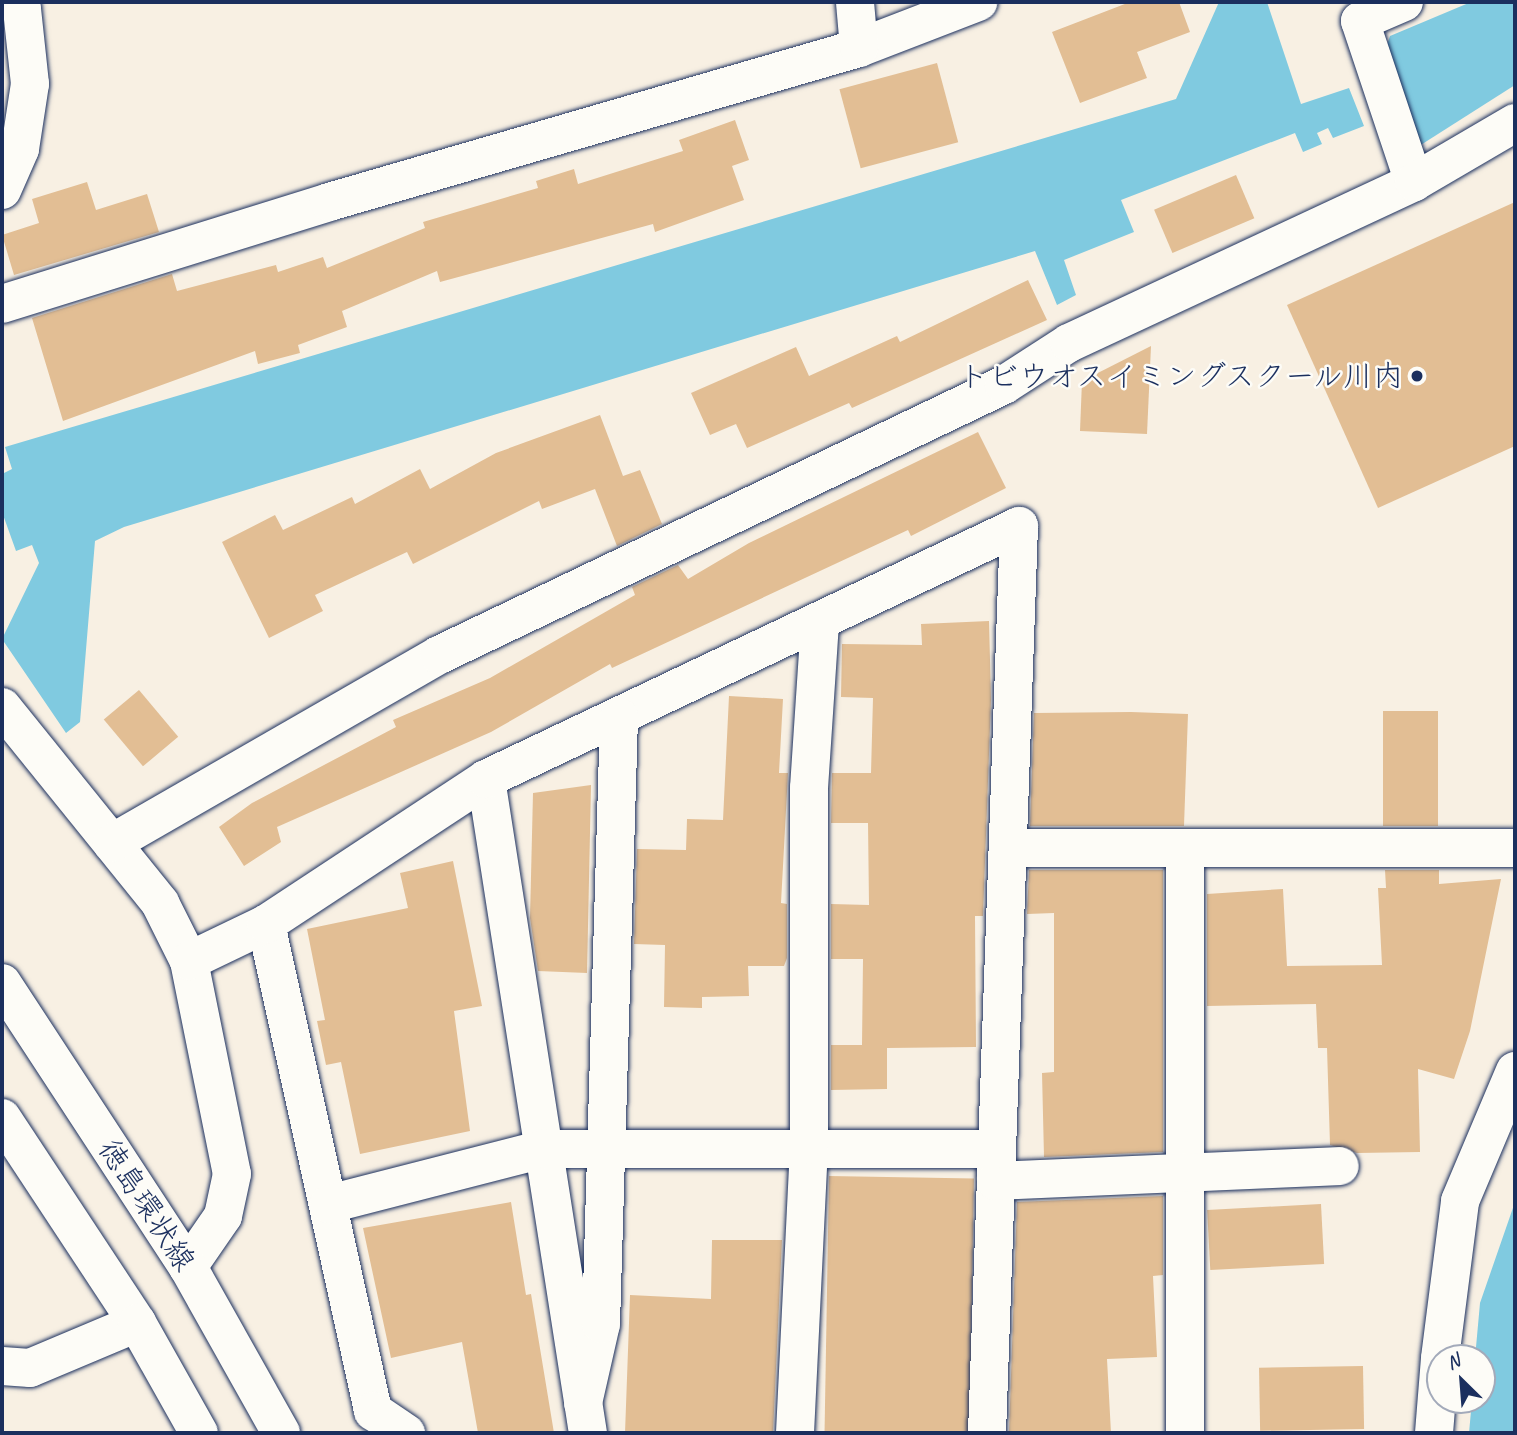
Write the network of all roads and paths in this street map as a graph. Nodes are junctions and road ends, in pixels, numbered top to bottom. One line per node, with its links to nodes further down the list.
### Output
1 (855, 2): 5 (street)
2 (978, 2): 5 (street)
3 (21, 5): 8 (street)
4 (1390, 5): 7 (street)
5 (859, 48): 9 (street)
6 (1515, 123): 7 (street)
7 (1414, 182): 14 (street)
8 (2, 190)
9 (2, 304)
10 (820, 621): 12 (street); 15 (street); 23 (street)
11 (2, 707): 14 (street)
12 (619, 717): 13 (street); 24 (street)
13 (486, 779): 18 (street); 25 (street)
14 (112, 843): 19 (street)
15 (1008, 848): 16 (street); 26 (street)
16 (1185, 848): 17 (street); 28 (street)
17 (1515, 848)
18 (266, 924): 19 (street); 29 (street)
19 (189, 961): 30 (street)
20 (2, 984): 30 (street, 徳島環状線)
21 (1515, 1071): 32 (street)
22 (2, 1118): 31 (street)
23 (808, 1145): 24 (street); 26 (street); 39 (street)
24 (609, 1148): 25 (street); 35 (street)
25 (543, 1149): 29 (street); 35 (street)
26 (997, 1165): 28 (street); 40 (street)
27 (1340, 1166): 28 (street)
28 (1188, 1172): 41 (street)
29 (329, 1204): 38 (street)
30 (188, 1268): 37 (street, 徳島環状線)
31 (137, 1323): 33 (street); 36 (street)
32 (1442, 1344)
33 (2, 1366)
34 (1436, 1414): 42 (street)
35 (586, 1418)
36 (199, 1433)
37 (281, 1433)
38 (406, 1433)
39 (795, 1433)
40 (987, 1433)
41 (1185, 1433)
42 (1434, 1433)

